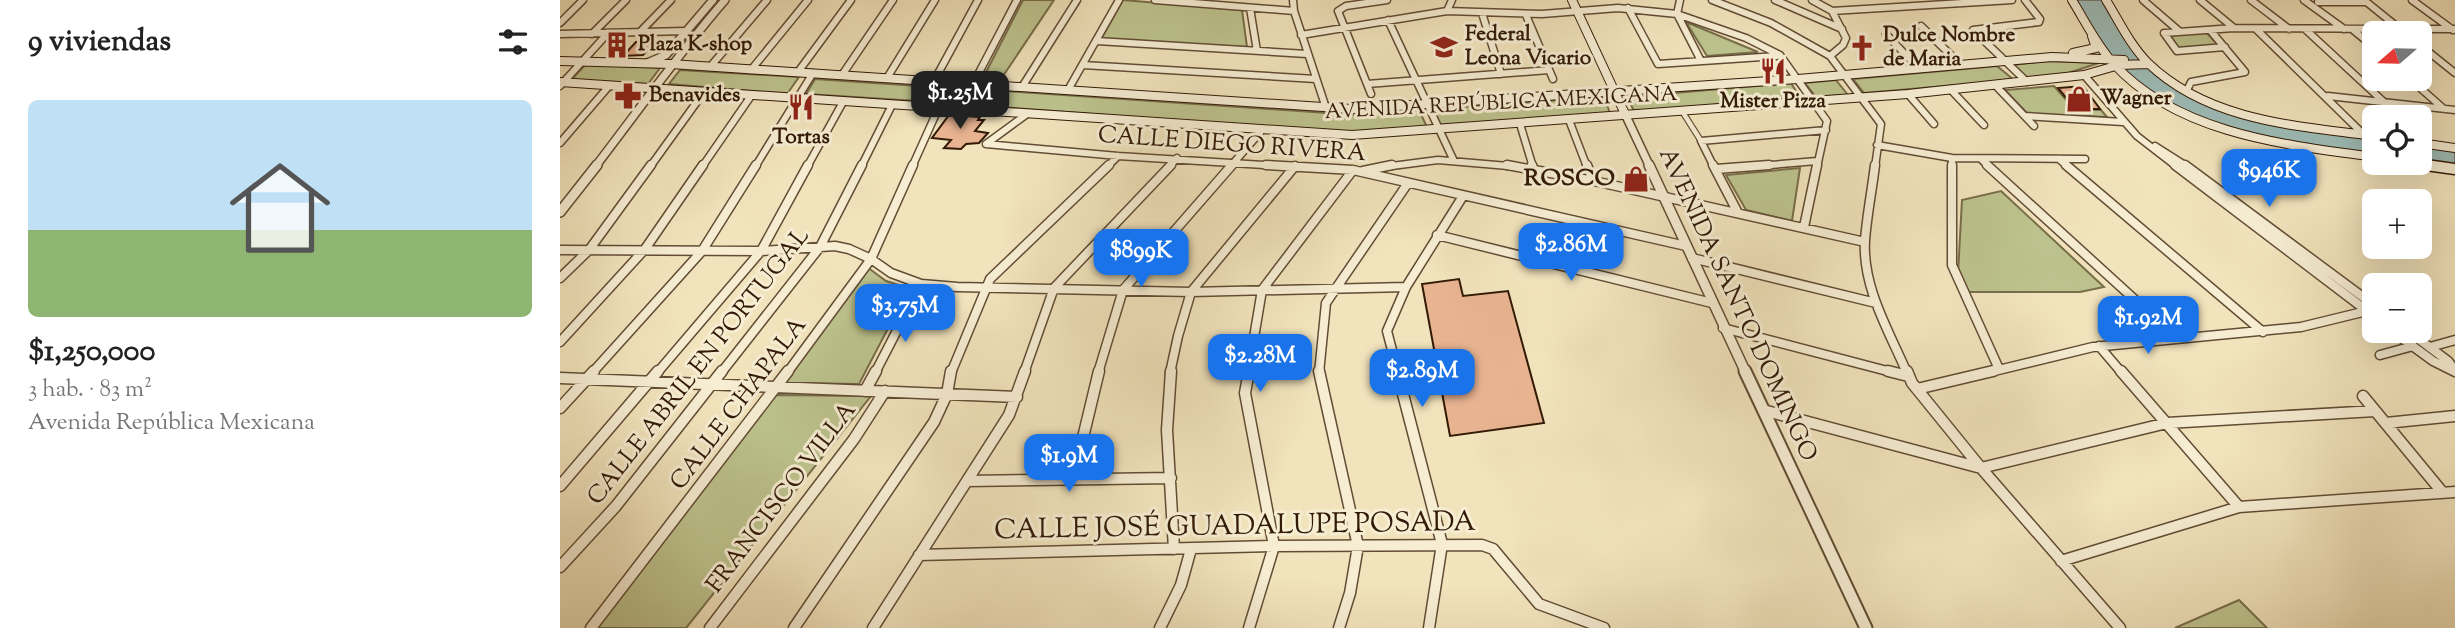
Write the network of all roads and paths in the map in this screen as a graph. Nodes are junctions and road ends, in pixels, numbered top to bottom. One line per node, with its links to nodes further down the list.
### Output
1 (583, 0): 47 (street)
2 (626, 0): 65 (street)
3 (671, 0): 63 (street)
4 (713, 0): 61 (street)
5 (725, 0): 85 (street)
6 (766, 0): 88 (street)
7 (808, 0): 90 (street)
8 (851, 0): 92 (street)
9 (893, 0): 96 (street)
10 (935, 0): 99 (street)
11 (978, 0): 104 (street)
12 (1017, 0): 108 (street)
13 (1077, 0): 112 (street)
14 (1119, 0): 70 (street)
15 (1155, 0): 36 (street)
16 (1293, 0): 38 (street)
17 (1387, 0): 49 (street)
18 (1452, 0): 39 (street)
19 (1572, 0): 40 (main road, AVENIDA SANTO DOMINGO)
20 (1680, 0): 43 (street)
21 (1712, 0): 76 (street)
22 (1775, 0): 51 (street)
23 (1812, 0): 41 (street)
24 (2012, 0): 34 (street)
25 (2025, 0): 81 (street)
26 (2071, 0): 68 (main road)
27 (2143, 0): 60 (street)
28 (2200, 0): 50 (street)
29 (2251, 0): 53 (street)
30 (2304, 0): 55 (street)
31 (2412, 0): 59 (street)
32 (2107, 1): 83 (main road); 114 (main road)
33 (2365, 1): 35 (street); 46 (street)
34 (1930, 2): 41 (street)
35 (2322, 2)
36 (1250, 8): 38 (street); 72 (street)
37 (1628, 8): 40 (street); 43 (street); 80 (street)
38 (1294, 11): 66 (street)
39 (1447, 11): 42 (street); 45 (street)
40 (1577, 11): 44 (street); 120 (main road, AVENIDA SANTO DOMINGO)
41 (1832, 11): 51 (street)
42 (1482, 13): 44 (street); 95 (street)
43 (1676, 14): 74 (street); 80 (street)
44 (1526, 15): 91 (street)
45 (1388, 20): 49 (street); 103 (street)
46 (2390, 21)
47 (560, 23)
48 (1922, 26): 87 (street)
49 (1344, 27): 66 (street); 109 (street)
50 (2234, 28): 52 (street); 56 (street)
51 (1842, 29): 76 (street)
52 (2256, 29): 53 (street); 124 (street)
53 (2290, 29): 54 (street)
54 (2305, 29): 55 (street); 129 (street)
55 (2348, 29): 57 (street); 69 (street)
56 (2210, 30): 60 (street); 71 (street)
57 (2362, 30)
58 (2432, 30): 59 (street)
59 (2454, 30)
60 (2179, 31): 71 (street)
61 (686, 32): 63 (street); 84 (street)
62 (608, 33): 63 (street); 65 (street); 78 (street)
63 (639, 33)
64 (560, 34): 65 (street)
65 (592, 34)
66 (1301, 34): 73 (street)
67 (1886, 34): 89 (street)
68 (2093, 34): 77 (main road); 82 (main road)
69 (2362, 39)
70 (1097, 41): 72 (street); 86 (street)
71 (2225, 47): 114 (street)
72 (1257, 51): 73 (street)
73 (1307, 54): 100 (street)
74 (1780, 55): 80 (street); 102 (street)
75 (2432, 55): 94 (street)
76 (1830, 56): 97 (street)
77 (2052, 57): 81 (main road, AVENIDA REPÚBLICA MEXICANA); 82 (main road, AVENIDA REPÚBLICA MEXICANA)
78 (584, 60): 79 (main road, AVENIDA REPÚBLICA MEXICANA); 84 (main road, AVENIDA REPÚBLICA MEXICANA); 107 (street)
79 (560, 61)
80 (1701, 61)
81 (2005, 61): 87 (main road, AVENIDA REPÚBLICA MEXICANA); 105 (street)
82 (2116, 62): 83 (main road); 83 (main road, AVENIDA REPÚBLICA MEXICANA); 98 (main road, AVENIDA REPÚBLICA MEXICANA); 113 (main road)
83 (2145, 62): 134 (main road)
84 (647, 63): 85 (main road, AVENIDA REPÚBLICA MEXICANA)
85 (671, 64): 88 (main road, AVENIDA REPÚBLICA MEXICANA); 115 (street)
86 (1083, 65): 100 (street); 116 (street)
87 (1961, 65): 89 (main road, AVENIDA REPÚBLICA MEXICANA)
88 (710, 67): 90 (main road, AVENIDA REPÚBLICA MEXICANA)
89 (1919, 69): 97 (main road, AVENIDA REPÚBLICA MEXICANA)
90 (751, 70): 92 (main road, AVENIDA REPÚBLICA MEXICANA)
91 (1549, 70): 95 (street); 101 (street)
92 (798, 72): 93 (main road, AVENIDA REPÚBLICA MEXICANA)
93 (813, 73): 96 (main road, AVENIDA REPÚBLICA MEXICANA); 126 (street)
94 (2455, 73)
95 (1501, 74): 103 (street)
96 (842, 75): 99 (main road, AVENIDA REPÚBLICA MEXICANA)
97 (1844, 75): 102 (main road, AVENIDA REPÚBLICA MEXICANA); 125 (street)
98 (2084, 75): 105 (main road, AVENIDA REPÚBLICA MEXICANA); 113 (main road); 142 (street)
99 (887, 78): 104 (main road, AVENIDA REPÚBLICA MEXICANA)
100 (1316, 79): 133 (street)
101 (1553, 79)
102 (1798, 79): 120 (main road, AVENIDA REPÚBLICA MEXICANA); 128 (street)
103 (1415, 80): 109 (street); 131 (street)
104 (934, 82): 106 (main road, AVENIDA REPÚBLICA MEXICANA)
105 (2027, 82): 111 (main road, AVENIDA REPÚBLICA MEXICANA)
106 (961, 83): 108 (main road, AVENIDA REPÚBLICA MEXICANA); 132 (street, CALLE CHAPALA)
107 (561, 84): 110 (main road, AVENIDA REPÚBLICA MEXICANA)
108 (973, 84): 112 (main road, AVENIDA REPÚBLICA MEXICANA)
109 (1367, 84): 121 (street)
110 (609, 86): 115 (main road, AVENIDA REPÚBLICA MEXICANA); 154 (street)
111 (1996, 86): 117 (main road, AVENIDA REPÚBLICA MEXICANA); 140 (street)
112 (1022, 87): 116 (main road, AVENIDA REPÚBLICA MEXICANA)
113 (2141, 87): 159 (main road)
114 (2188, 88): 134 (main road)
115 (656, 89): 119 (main road, AVENIDA REPÚBLICA MEXICANA); 178 (street)
116 (1068, 90): 133 (main road, AVENIDA REPÚBLICA MEXICANA)
117 (1951, 90): 122 (main road, AVENIDA REPÚBLICA MEXICANA); 145 (street)
118 (2424, 91): 135 (street)
119 (704, 92): 123 (main road, AVENIDA REPÚBLICA MEXICANA); 189 (street)
120 (1614, 92): 131 (main road, AVENIDA REPÚBLICA MEXICANA); 139 (main road, AVENIDA SANTO DOMINGO)
121 (1371, 94)
122 (1908, 94): 125 (main road, AVENIDA REPÚBLICA MEXICANA); 144 (street)
123 (751, 96): 126 (main road, AVENIDA REPÚBLICA MEXICANA); 187 (street)
124 (2328, 96): 129 (street); 150 (street)
125 (1861, 98): 128 (main road, AVENIDA REPÚBLICA MEXICANA); 155 (street)
126 (796, 99): 127 (main road, AVENIDA REPÚBLICA MEXICANA); 190 (street)
127 (843, 102): 130 (main road, AVENIDA REPÚBLICA MEXICANA); 191 (street)
128 (1815, 102): 137 (main road, AVENIDA REPÚBLICA MEXICANA); 149 (street)
129 (2385, 103): 135 (street)
130 (892, 105): 132 (main road, AVENIDA REPÚBLICA MEXICANA); 186 (street, CALLE ABRIL EN PORTUGAL)
131 (1427, 105): 133 (main road, AVENIDA REPÚBLICA MEXICANA); 148 (street)
132 (939, 107): 138 (main road, AVENIDA REPÚBLICA MEXICANA); 193 (street, CALLE CHAPALA)
133 (1326, 108)
134 (2228, 109): 151 (main road)
135 (2444, 109): 136 (street)
136 (2455, 110)
137 (1682, 111): 139 (main road, AVENIDA REPÚBLICA MEXICANA); 152 (street)
138 (1027, 114): 147 (main road, AVENIDA REPÚBLICA MEXICANA); 158 (street, CALLE DIEGO RIVERA)
139 (1626, 116): 141 (main road, AVENIDA REPÚBLICA MEXICANA); 177 (street, AVENIDA SANTO DOMINGO)
140 (2025, 116): 142 (street); 146 (street)
141 (1569, 120): 143 (main road, AVENIDA REPÚBLICA MEXICANA); 174 (street)
142 (2123, 122): 153 (street)
143 (1520, 124): 148 (main road, AVENIDA REPÚBLICA MEXICANA); 172 (street)
144 (1934, 124)
145 (1984, 125)
146 (2034, 126)
147 (1263, 129): 148 (main road, AVENIDA REPÚBLICA MEXICANA); 167 (street)
148 (1439, 130): 161 (street)
149 (1826, 130): 152 (street); 166 (street)
150 (2362, 133)
151 (2362, 135)
152 (1701, 141): 170 (street)
153 (2146, 142): 180 (street); 181 (street)
154 (560, 143)
155 (1877, 145): 162 (street); 184 (street)
156 (2432, 145): 157 (main road)
157 (2455, 148)
158 (1118, 156): 160 (street, CALLE DIEGO RIVERA); 196 (street)
159 (2362, 156)
160 (1177, 158): 167 (street, CALLE DIEGO RIVERA); 198 (street)
161 (1453, 159): 172 (street); 173 (street)
162 (1952, 159): 163 (street); 221 (street)
163 (1981, 159): 164 (street); 212 (street)
164 (2059, 159): 165 (street); 211 (street)
165 (2085, 159)
166 (1817, 161): 170 (street); 182 (street)
167 (1235, 162): 168 (street, CALLE DIEGO RIVERA); 200 (street)
168 (1295, 166): 173 (street, CALLE DIEGO RIVERA); 202 (street)
169 (2432, 166): 171 (main road)
170 (1717, 169): 179 (street)
171 (2455, 169)
172 (1534, 170): 174 (street)
173 (1357, 171): 175 (street, CALLE DIEGO RIVERA); 201 (street)
174 (1592, 178): 177 (street)
175 (1408, 183): 176 (street, CALLE DIEGO RIVERA); 199 (street)
176 (1463, 196): 183 (street); 185 (street, CALLE DIEGO RIVERA)
177 (1664, 197): 179 (street); 185 (street, AVENIDA SANTO DOMINGO)
178 (560, 212)
179 (1738, 213): 182 (street)
180 (2256, 217): 181 (street); 203 (street)
181 (2246, 220): 204 (street)
182 (1804, 228): 184 (street)
183 (1437, 235): 197 (street); 205 (street)
184 (1865, 242): 206 (street)
185 (1686, 246): 192 (street, AVENIDA SANTO DOMINGO)
186 (820, 247): 191 (street); 193 (street); 227 (street, CALLE ABRIL EN PORTUGAL)
187 (645, 249): 189 (street); 190 (street); 210 (street)
188 (560, 250): 189 (street)
189 (589, 250): 194 (street)
190 (702, 251): 191 (street); 225 (street)
191 (761, 251): 226 (street)
192 (1692, 258): 205 (street, AVENIDA SANTO DOMINGO); 206 (street)
193 (871, 259): 195 (street); 228 (street, CALLE CHAPALA)
194 (560, 278)
195 (921, 284): 196 (street); 230 (street)
196 (984, 287): 198 (street); 232 (street)
197 (1406, 287): 199 (street); 249 (street)
198 (1054, 288): 200 (street); 234 (street)
199 (1334, 288): 201 (street); 251 (street)
200 (1123, 290): 202 (street); 243 (street)
201 (1262, 290): 202 (street); 250 (street)
202 (1191, 292): 242 (street)
203 (2362, 301)
204 (2362, 302)
205 (1712, 303): 208 (street, AVENIDA SANTO DOMINGO)
206 (1876, 303): 223 (street)
207 (2362, 312): 211 (street)
208 (1723, 328): 223 (street); 236 (street, AVENIDA SANTO DOMINGO)
209 (560, 329): 210 (street)
210 (571, 330): 214 (street)
211 (2263, 332): 212 (street)
212 (2178, 339): 217 (street)
213 (2455, 340): 219 (street)
214 (560, 342)
215 (2409, 343): 218 (street)
216 (2424, 343): 219 (street)
217 (2099, 346): 221 (street); 239 (street)
218 (2413, 346): 220 (street); 222 (street)
219 (2430, 347): 222 (street)
220 (2380, 355)
221 (1999, 369): 229 (street)
222 (2455, 371)
223 (1908, 376): 229 (street)
224 (560, 378): 225 (street)
225 (587, 379): 226 (street); 235 (street)
226 (647, 383): 227 (street); 245 (street)
227 (712, 386): 228 (street); 256 (street, CALLE ABRIL EN PORTUGAL)
228 (776, 388): 230 (street); 257 (street, CALLE CHAPALA)
229 (1917, 389): 241 (street)
230 (865, 391): 231 (street)
231 (885, 391): 232 (street); 258 (street, FRANCISCO VILLA)
232 (947, 394): 234 (street); 259 (street)
233 (2363, 396): 237 (street)
234 (1017, 397): 244 (street)
235 (560, 408)
236 (1763, 410): 241 (street); 266 (street, AVENIDA SANTO DOMINGO)
237 (2375, 411): 239 (street); 240 (street)
238 (2455, 416): 240 (street)
239 (2167, 423): 241 (street); 248 (street)
240 (2386, 423): 246 (street)
241 (1981, 468): 255 (street)
242 (1171, 478): 243 (street); 252 (street)
243 (1073, 479): 244 (street)
244 (968, 481): 254 (street)
245 (560, 486)
246 (2443, 492): 247 (street); 248 (street)
247 (2455, 492)
248 (2239, 507): 255 (street)
249 (1443, 544): 251 (street, CALLE JOSÉ GUADALUPE POSADA); 264 (street); 265 (street, CALLE JOSÉ GUADALUPE POSADA)
250 (1274, 546): 251 (street, CALLE JOSÉ GUADALUPE POSADA); 253 (street, CALLE JOSÉ GUADALUPE POSADA); 262 (street)
251 (1358, 546): 263 (street)
252 (1174, 549): 253 (street, CALLE JOSÉ GUADALUPE POSADA); 254 (street, CALLE JOSÉ GUADALUPE POSADA)
253 (1191, 549): 261 (street)
254 (919, 555): 260 (street)
255 (2061, 561): 267 (street)
256 (560, 567)
257 (591, 628)
258 (710, 628)
259 (794, 628)
260 (873, 628)
261 (1160, 628)
262 (1249, 628)
263 (1339, 628)
264 (1429, 628)
265 (1604, 628)
266 (1866, 628)
267 (2120, 628)

